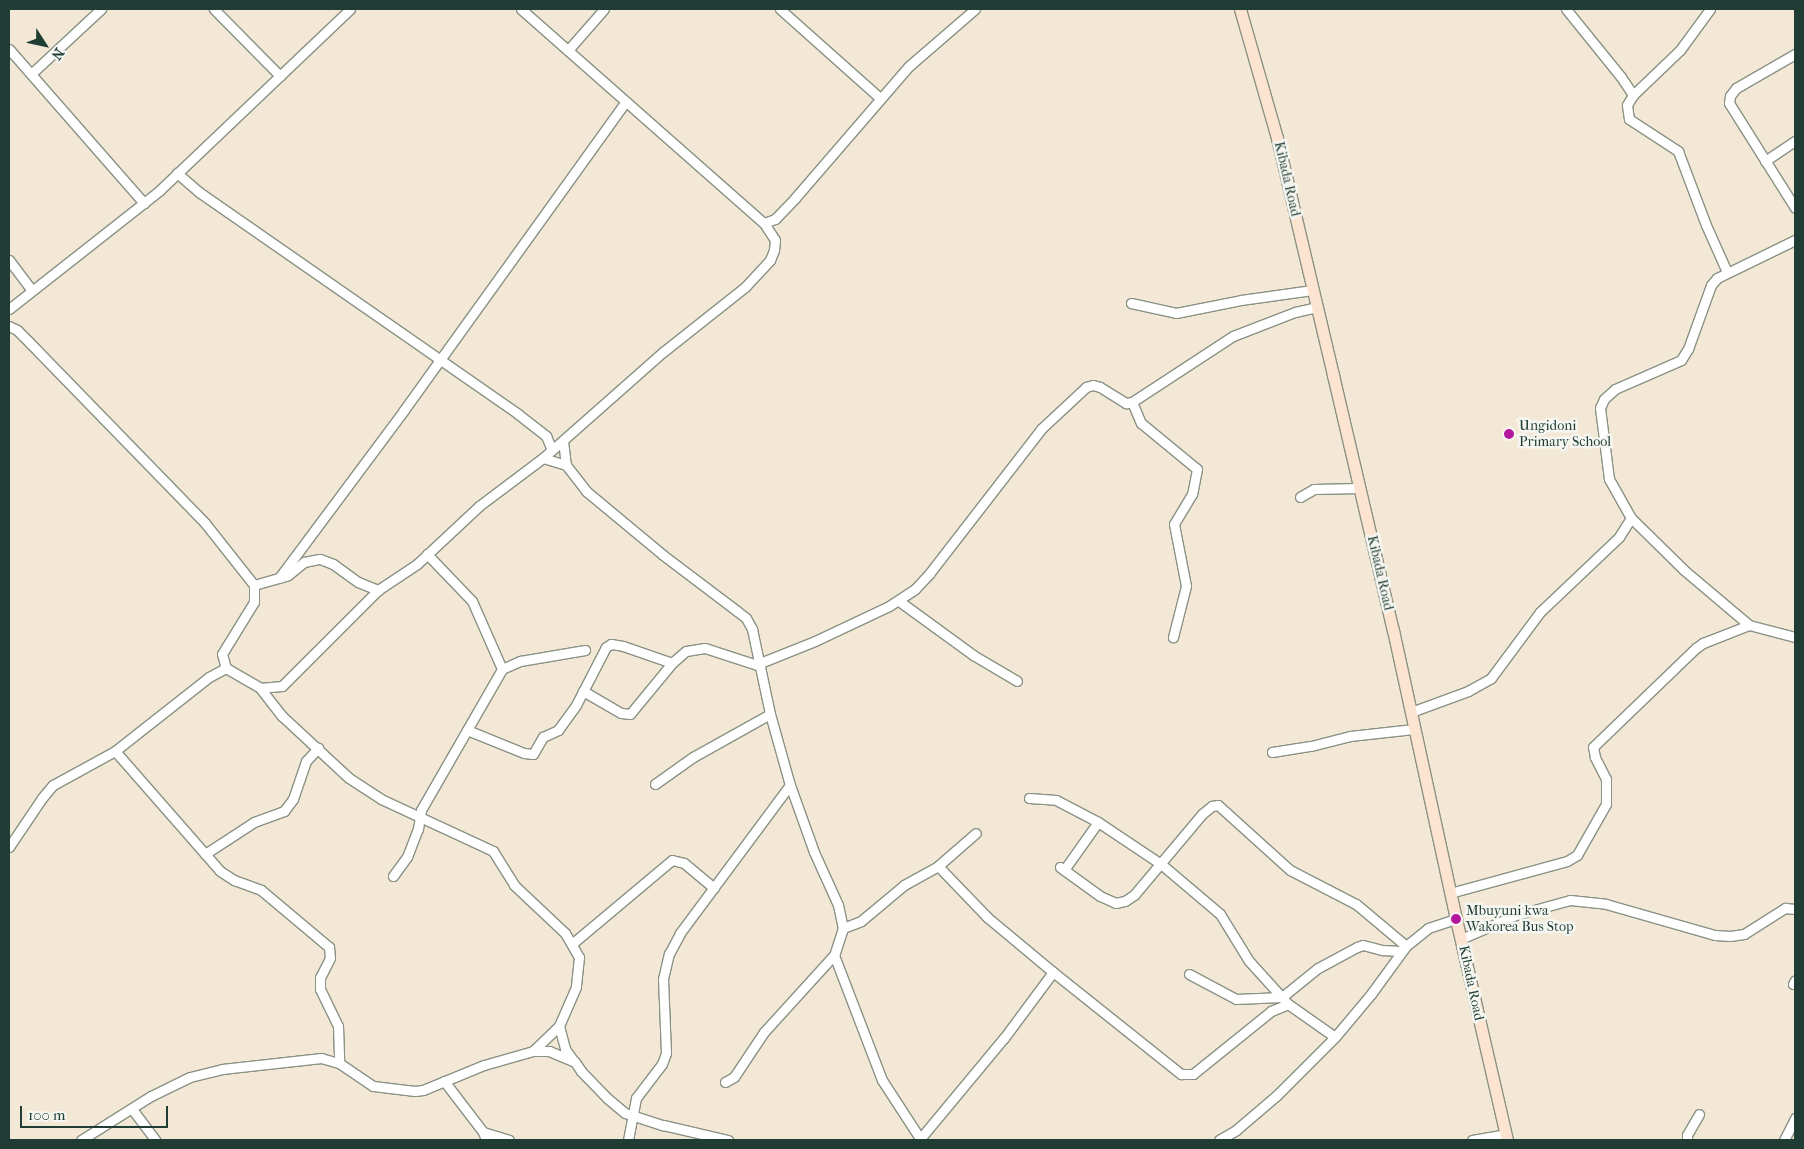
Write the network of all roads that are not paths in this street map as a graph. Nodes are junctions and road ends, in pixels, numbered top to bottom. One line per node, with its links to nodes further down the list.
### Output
1 (101, 9): 14 (street)
2 (214, 9): 15 (street)
3 (350, 9): 15 (street)
4 (520, 9): 12 (street)
5 (604, 9): 12 (street)
6 (780, 9): 17 (street)
7 (975, 9): 17 (street)
8 (1240, 9): 29 (main road, Kibada Road)
9 (1566, 9): 16 (street)
10 (1710, 9): 16 (street)
11 (9, 49): 14 (street)
12 (569, 50): 18 (street)
13 (1795, 54): 20 (street)
14 (31, 74): 22 (street)
15 (280, 76): 21 (street)
16 (1633, 96): 27 (street)
17 (880, 98): 24 (street)
18 (626, 101): 24 (street); 34 (street)
19 (1795, 141): 20 (street)
20 (1765, 161): 23 (street)
21 (178, 173): 22 (street); 34 (street)
22 (144, 203): 28 (street)
23 (1795, 208)
24 (764, 223): 36 (street)
25 (1795, 240): 27 (street)
26 (9, 260): 28 (street)
27 (1727, 272): 42 (street)
28 (32, 289): 32 (street)
29 (1312, 290): 30 (street); 31 (main road, Kibada Road)
30 (1131, 302)
31 (1316, 307): 35 (street); 40 (main road, Kibada Road)
32 (9, 309)
33 (9, 326): 45 (street)
34 (440, 359): 37 (street); 44 (street)
35 (1132, 402): 47 (street); 49 (street)
36 (563, 441): 37 (street); 39 (street)
37 (552, 450): 38 (street)
38 (543, 458): 39 (street); 43 (street)
39 (566, 466): 53 (street)
40 (1359, 488): 41 (street); 59 (main road, Kibada Road)
41 (1300, 497)
42 (1631, 518): 48 (street); 59 (street)
43 (427, 554): 46 (street); 55 (street)
44 (279, 578): 45 (street); 46 (street)
45 (254, 585): 54 (street)
46 (378, 590): 57 (street)
47 (899, 601): 53 (street); 56 (street)
48 (1749, 626): 50 (street); 78 (street)
49 (1173, 637)
50 (1795, 637)
51 (584, 650): 55 (street)
52 (672, 663): 53 (street); 58 (street); 58 (street)
53 (760, 664): 60 (street)
54 (226, 668): 57 (street); 64 (street)
55 (502, 669): 62 (street)
56 (1017, 681)
57 (260, 688): 63 (street)
58 (583, 691): 62 (street)
59 (1410, 712): 61 (main road, Kibada Road)
60 (770, 714): 66 (street); 67 (street)
61 (1414, 729): 65 (street); 78 (main road, Kibada Road)
62 (467, 730): 69 (street)
63 (318, 748): 69 (street); 73 (street)
64 (115, 751): 72 (street); 73 (street)
65 (1272, 752)
66 (655, 784)
67 (790, 785): 77 (street); 81 (street)
68 (1029, 798): 70 (street)
69 (420, 819): 76 (street); 83 (street)
70 (1098, 822): 74 (street); 74 (street)
71 (976, 833): 75 (street)
72 (9, 847)
73 (205, 854): 93 (street)
74 (1160, 864): 84 (street); 88 (street)
75 (938, 866): 81 (street); 86 (street)
76 (393, 876)
77 (714, 888): 83 (street); 98 (street)
78 (1450, 893): 80 (main road, Kibada Road)
79 (1795, 909): 82 (street)
80 (1456, 918): 82 (main road, Kibada Road); 84 (street)
81 (842, 928): 85 (street)
82 (1461, 938): 102 (main road, Kibada Road)
83 (573, 943): 89 (street)
84 (1404, 948): 88 (street); 90 (street)
85 (834, 955): 95 (street); 108 (street)
86 (1052, 972): 88 (street); 108 (street)
87 (1189, 974): 88 (street)
88 (1285, 1000): 90 (street)
89 (560, 1026): 91 (street); 92 (street)
90 (1335, 1037): 100 (street)
91 (533, 1051): 92 (street); 94 (street)
92 (574, 1062): 98 (street)
93 (339, 1063): 94 (street); 96 (street)
94 (444, 1081): 101 (street)
95 (725, 1082)
96 (132, 1109): 103 (street); 104 (street)
97 (1699, 1114): 112 (street)
98 (633, 1116): 106 (street); 107 (street)
99 (1795, 1118): 113 (street)
100 (1236, 1130): 109 (street); 110 (street)
101 (485, 1136): 105 (street)
102 (1506, 1137): 111 (street)
103 (80, 1140)
104 (155, 1140)
105 (509, 1140)
106 (628, 1140)
107 (728, 1140)
108 (920, 1140)
109 (1219, 1140)
110 (1232, 1140)
111 (1472, 1140)
112 (1687, 1140)
113 (1784, 1140)

